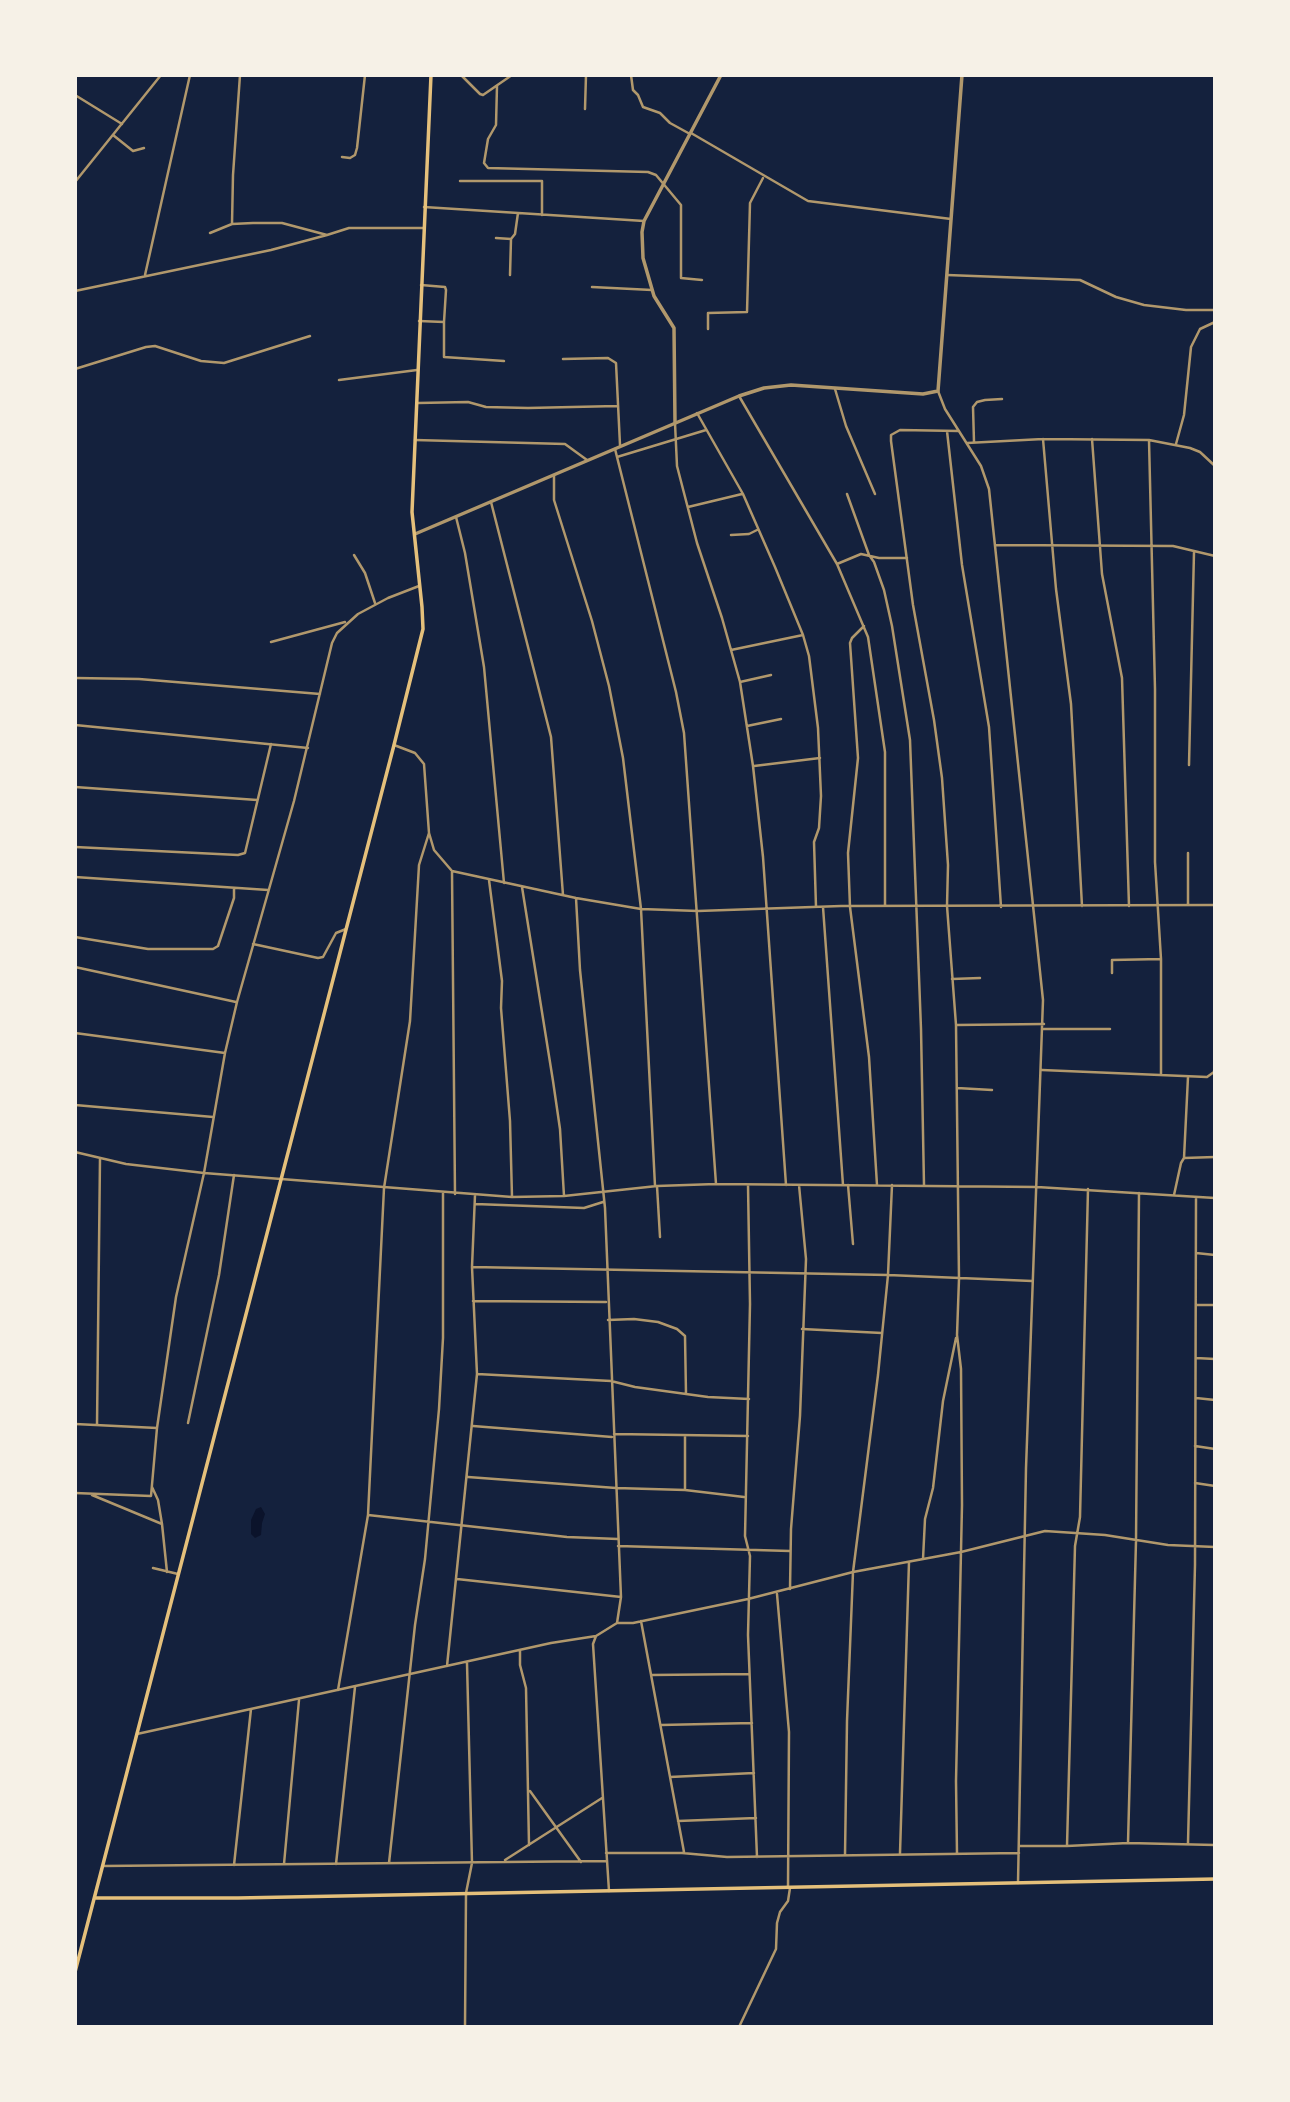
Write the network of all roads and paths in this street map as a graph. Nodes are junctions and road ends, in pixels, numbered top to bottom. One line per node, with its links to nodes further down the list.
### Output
1 (161, 75): 15 (street)
2 (190, 75): 35 (street)
3 (240, 75): 29 (street)
4 (365, 75): 19 (street)
5 (431, 75): 24 (main road)
6 (461, 75): 12 (street)
7 (512, 75): 12 (street)
8 (586, 75): 14 (street)
9 (631, 75): 16 (street)
10 (721, 75): 16 (street)
11 (962, 75): 27 (street)
12 (497, 86): 23 (street)
13 (75, 95): 15 (street)
14 (585, 109)
15 (122, 124): 17 (street)
16 (691, 134): 20 (street); 23 (street)
17 (113, 135): 18 (street); 22 (street)
18 (144, 148)
19 (342, 158)
20 (764, 177): 27 (street); 47 (street)
21 (460, 181): 26 (street)
22 (75, 182)
23 (664, 184): 28 (street); 38 (street)
24 (424, 207): 25 (street); 30 (main road)
25 (518, 213): 26 (street); 34 (street)
26 (542, 215): 28 (street)
27 (951, 219): 37 (street)
28 (644, 221): 41 (street)
29 (232, 224): 31 (street); 32 (street)
30 (423, 228): 32 (street); 39 (main road)
31 (210, 233)
32 (327, 235): 35 (street)
33 (496, 239): 34 (street)
34 (511, 239): 36 (street)
35 (145, 275): 42 (street)
36 (510, 275)
37 (947, 275): 43 (street); 55 (street)
38 (702, 280)
39 (421, 285): 44 (main road); 45 (street)
40 (592, 287): 41 (street)
41 (652, 290): 61 (street)
42 (75, 291)
43 (1215, 310)
44 (419, 321): 45 (street); 52 (main road)
45 (444, 322): 50 (street)
46 (1215, 322): 72 (street)
47 (708, 329)
48 (310, 336): 51 (street)
49 (563, 359): 59 (street)
50 (503, 361)
51 (75, 369)
52 (417, 370): 53 (street); 58 (main road)
53 (339, 380)
54 (835, 387): 55 (street); 56 (street); 80 (street)
55 (938, 391): 64 (street)
56 (739, 396): 60 (street); 96 (street)
57 (1002, 399): 70 (street)
58 (416, 403): 59 (street); 68 (main road)
59 (617, 406): 73 (street)
60 (698, 413): 61 (street); 62 (street)
61 (675, 423): 65 (street); 73 (street)
62 (706, 430): 65 (street); 78 (street)
63 (947, 431): 64 (street); 95 (street); 141 (street)
64 (959, 431): 71 (street)
65 (677, 438): 74 (street); 82 (street)
66 (1043, 439): 67 (street); 70 (street); 88 (street)
67 (1092, 439): 69 (street); 90 (street)
68 (415, 440): 75 (street); 85 (main road)
69 (1149, 440): 72 (street); 89 (street)
70 (974, 442): 71 (street)
71 (967, 443): 87 (street)
72 (1176, 444): 76 (street)
73 (618, 448): 74 (street); 75 (street)
74 (617, 457): 146 (street)
75 (587, 460): 77 (street)
76 (1215, 466)
77 (554, 475): 81 (street); 145 (street)
78 (743, 494): 82 (street); 84 (street)
79 (847, 494): 93 (street)
80 (875, 494)
81 (491, 502): 83 (street); 129 (street)
82 (688, 507): 103 (street)
83 (456, 517): 85 (street); 125 (street)
84 (757, 530): 86 (street); 101 (street)
85 (413, 535): 97 (main road)
86 (731, 535)
87 (996, 545): 88 (street); 142 (street)
88 (1052, 546): 90 (street); 143 (street)
89 (1150, 546): 90 (street); 91 (street); 131 (street)
90 (1100, 547): 137 (street)
91 (1194, 551): 94 (street); 115 (street)
92 (354, 555): 98 (street)
93 (869, 555): 95 (street); 96 (street); 135 (street)
94 (1215, 556)
95 (907, 558): 136 (street)
96 (836, 564): 100 (street)
97 (419, 586): 98 (street); 112 (main road)
98 (376, 604): 99 (street)
99 (348, 621): 102 (street); 107 (street)
100 (863, 626): 134 (street); 140 (street)
101 (803, 635): 103 (street); 114 (street)
102 (271, 642)
103 (732, 650): 106 (street)
104 (771, 675): 106 (street)
105 (75, 678): 107 (street)
106 (740, 682): 110 (street)
107 (320, 694): 113 (street)
108 (781, 719): 110 (street)
109 (75, 725): 111 (street)
110 (747, 726): 116 (street)
111 (271, 744): 113 (street); 118 (street)
112 (394, 745): 119 (street); 147 (main road)
113 (308, 748): 128 (street)
114 (820, 758): 116 (street); 138 (street)
115 (1189, 765)
116 (753, 766): 144 (street)
117 (75, 787): 118 (street)
118 (258, 800): 120 (street)
119 (429, 833): 122 (street); 189 (street)
120 (75, 847)
121 (1188, 853): 132 (street)
122 (452, 871): 124 (street); 194 (street)
123 (75, 877): 127 (street)
124 (489, 880): 125 (street); 198 (street)
125 (504, 883): 126 (street)
126 (522, 886): 129 (street); 197 (street)
127 (234, 888): 128 (street); 148 (street)
128 (268, 890): 149 (street)
129 (563, 895): 130 (street)
130 (576, 898): 145 (street); 191 (street)
131 (1158, 905): 132 (street); 137 (street); 150 (street)
132 (1188, 905): 133 (street)
133 (1215, 905)
134 (885, 906): 135 (street); 140 (street)
135 (915, 906): 136 (street); 185 (street)
136 (947, 906): 141 (street); 154 (street)
137 (1129, 906): 143 (street)
138 (816, 907): 139 (street); 144 (street)
139 (823, 907): 140 (street); 181 (street)
140 (850, 907): 183 (street)
141 (1001, 907): 142 (street)
142 (1033, 907): 143 (street); 156 (street)
143 (1083, 907)
144 (766, 908): 146 (street); 179 (street)
145 (640, 909): 146 (street); 187 (street)
146 (698, 911): 177 (street)
147 (346, 929): 149 (street); 176 (main road)
148 (75, 937)
149 (253, 944): 155 (street)
150 (1161, 959): 152 (street); 164 (street)
151 (75, 967): 155 (street)
152 (1112, 973)
153 (980, 978): 154 (street)
154 (952, 979): 157 (street)
155 (237, 1002): 161 (street)
156 (1044, 1024): 157 (street); 158 (street)
157 (956, 1025): 166 (street)
158 (1044, 1029): 159 (street); 163 (street)
159 (1110, 1029)
160 (75, 1033): 161 (street)
161 (225, 1053): 169 (street)
162 (1215, 1062): 165 (street)
163 (1042, 1070): 164 (street); 188 (street)
164 (1161, 1076): 165 (street)
165 (1188, 1077): 173 (street)
166 (957, 1088): 167 (street); 186 (street)
167 (992, 1090)
168 (75, 1105): 169 (street)
169 (213, 1117): 174 (street)
170 (75, 1152): 172 (street)
171 (1215, 1157): 173 (street)
172 (100, 1158): 174 (street); 232 (street)
173 (1184, 1158): 196 (street)
174 (204, 1173): 175 (street); 234 (street)
175 (234, 1175): 176 (street); 230 (street)
176 (280, 1179): 189 (street); 268 (main road)
177 (716, 1184): 178 (street); 187 (street)
178 (748, 1185): 179 (street); 209 (street)
179 (786, 1185): 180 (street)
180 (799, 1185): 181 (street); 210 (street)
181 (843, 1185): 182 (street)
182 (848, 1185): 183 (street); 204 (street)
183 (877, 1185): 184 (street)
184 (892, 1185): 185 (street); 211 (street)
185 (924, 1185): 186 (street)
186 (957, 1185): 188 (street); 212 (street)
187 (656, 1186): 191 (street); 203 (street)
188 (1037, 1187): 190 (street); 213 (street)
189 (384, 1188): 192 (street); 249 (street)
190 (1087, 1189): 193 (street); 253 (street)
191 (603, 1192): 197 (street); 201 (street)
192 (443, 1193): 194 (street); 250 (street)
193 (1139, 1193): 196 (street); 256 (street)
194 (455, 1194): 195 (street)
195 (475, 1195): 198 (street); 202 (street)
196 (1174, 1195): 199 (street)
197 (564, 1196): 198 (street)
198 (512, 1197)
199 (1196, 1197): 200 (street); 205 (street)
200 (1215, 1198)
201 (604, 1202): 202 (street); 208 (street)
202 (474, 1204): 207 (street)
203 (660, 1237)
204 (853, 1244)
205 (1196, 1253): 206 (street); 216 (street)
206 (1215, 1255)
207 (472, 1267): 208 (street); 214 (street)
208 (607, 1270): 209 (street); 215 (street)
209 (750, 1274): 210 (street); 228 (street)
210 (805, 1275): 211 (street); 219 (street)
211 (888, 1275): 212 (street); 220 (street)
212 (959, 1279): 213 (street); 221 (street)
213 (1033, 1282): 254 (street)
214 (473, 1301): 215 (street); 224 (street)
215 (607, 1302): 218 (street)
216 (1196, 1305): 217 (street); 222 (street)
217 (1215, 1305)
218 (608, 1320): 225 (street); 226 (street)
219 (801, 1329): 220 (street); 261 (street)
220 (882, 1333): 267 (street)
221 (957, 1335): 262 (street); 263 (street)
222 (1196, 1358): 223 (street); 227 (street)
223 (1215, 1359)
224 (477, 1374): 225 (street); 233 (street)
225 (611, 1381): 226 (street); 235 (street)
226 (686, 1394): 228 (street)
227 (1196, 1398): 229 (street); 238 (street)
228 (749, 1399): 237 (street)
229 (1215, 1400)
230 (188, 1423)
231 (75, 1424): 232 (street)
232 (97, 1425): 234 (street)
233 (473, 1426): 235 (street); 240 (street)
234 (157, 1428): 242 (street)
235 (613, 1436): 236 (street); 244 (street)
236 (685, 1436): 237 (street); 245 (street)
237 (748, 1436): 248 (street)
238 (1195, 1446): 239 (street); 241 (street)
239 (1215, 1450)
240 (468, 1477): 244 (street); 252 (street)
241 (1195, 1483): 243 (street); 258 (street)
242 (152, 1486): 247 (street); 251 (street)
243 (1215, 1486)
244 (616, 1488): 245 (street); 255 (street)
245 (685, 1490): 248 (street)
246 (75, 1493): 247 (street)
247 (89, 1494): 251 (street)
248 (745, 1497): 260 (street)
249 (368, 1515): 250 (street); 284 (street)
250 (428, 1522): 252 (street); 281 (street)
251 (162, 1524): 266 (street)
252 (463, 1525): 255 (street); 269 (street)
253 (1077, 1532): 254 (street); 256 (street); 302 (street)
254 (1025, 1535): 262 (street); 301 (street)
255 (618, 1539): 257 (street)
256 (1136, 1541): 258 (street); 297 (street)
257 (618, 1546): 260 (street); 272 (street)
258 (1195, 1546): 259 (street); 298 (street)
259 (1215, 1547)
260 (748, 1550): 261 (street); 273 (street)
261 (790, 1551): 270 (street)
262 (961, 1552): 263 (street); 307 (street)
263 (923, 1560): 264 (street)
264 (909, 1562): 267 (street); 306 (street)
265 (153, 1568): 266 (street)
266 (167, 1572): 268 (street)
267 (853, 1572): 270 (street); 308 (street)
268 (178, 1574): 289 (main road)
269 (456, 1578): 272 (street); 279 (street)
270 (790, 1589): 271 (street)
271 (777, 1592): 273 (street); 309 (street)
272 (621, 1597): 275 (street)
273 (748, 1599): 274 (street); 280 (street)
274 (641, 1621): 275 (street); 282 (street)
275 (617, 1623): 276 (street)
276 (596, 1636): 277 (street); 293 (street)
277 (520, 1650): 278 (street); 292 (street)
278 (467, 1662): 279 (street); 315 (street)
279 (447, 1666): 281 (street)
280 (750, 1674): 282 (street); 287 (street)
281 (409, 1675): 283 (street); 314 (street)
282 (651, 1675): 288 (street)
283 (355, 1687): 284 (street); 317 (street)
284 (338, 1690): 285 (street)
285 (299, 1699): 286 (street); 316 (street)
286 (251, 1709): 289 (street); 318 (street)
287 (753, 1723): 288 (street); 290 (street)
288 (661, 1725): 291 (street)
289 (137, 1734): 319 (main road)
290 (754, 1773): 291 (street); 294 (street)
291 (670, 1777): 295 (street)
292 (530, 1791): 296 (street); 300 (street)
293 (602, 1798): 296 (street); 303 (street)
294 (756, 1818): 295 (street); 310 (street)
295 (678, 1821): 305 (street)
296 (557, 1828): 300 (street); 311 (street)
297 (1128, 1843): 298 (street); 302 (street)
298 (1188, 1843): 299 (street)
299 (1215, 1844)
300 (530, 1845): 313 (street)
301 (1019, 1846): 302 (street); 304 (street)
302 (1067, 1846)
303 (606, 1853): 305 (street); 312 (street)
304 (1019, 1853): 307 (street); 321 (street)
305 (684, 1854): 310 (street)
306 (900, 1854): 307 (street); 308 (street)
307 (957, 1854)
308 (845, 1855): 309 (street)
309 (787, 1856): 310 (street); 322 (street)
310 (757, 1857)
311 (581, 1861): 312 (street); 313 (street)
312 (606, 1861): 323 (street)
313 (502, 1862): 315 (street)
314 (389, 1863): 315 (street); 317 (street)
315 (472, 1863): 324 (street)
316 (284, 1864): 317 (street); 318 (street)
317 (336, 1864)
318 (234, 1865): 319 (street)
319 (103, 1866): 325 (main road)
320 (1215, 1879): 321 (main road)
321 (1018, 1883): 322 (main road)
322 (789, 1887): 323 (main road); 328 (street)
323 (609, 1891): 324 (main road)
324 (466, 1893): 325 (main road); 327 (street)
325 (95, 1898): 326 (main road)
326 (75, 1972)
327 (465, 2027)
328 (739, 2027)

